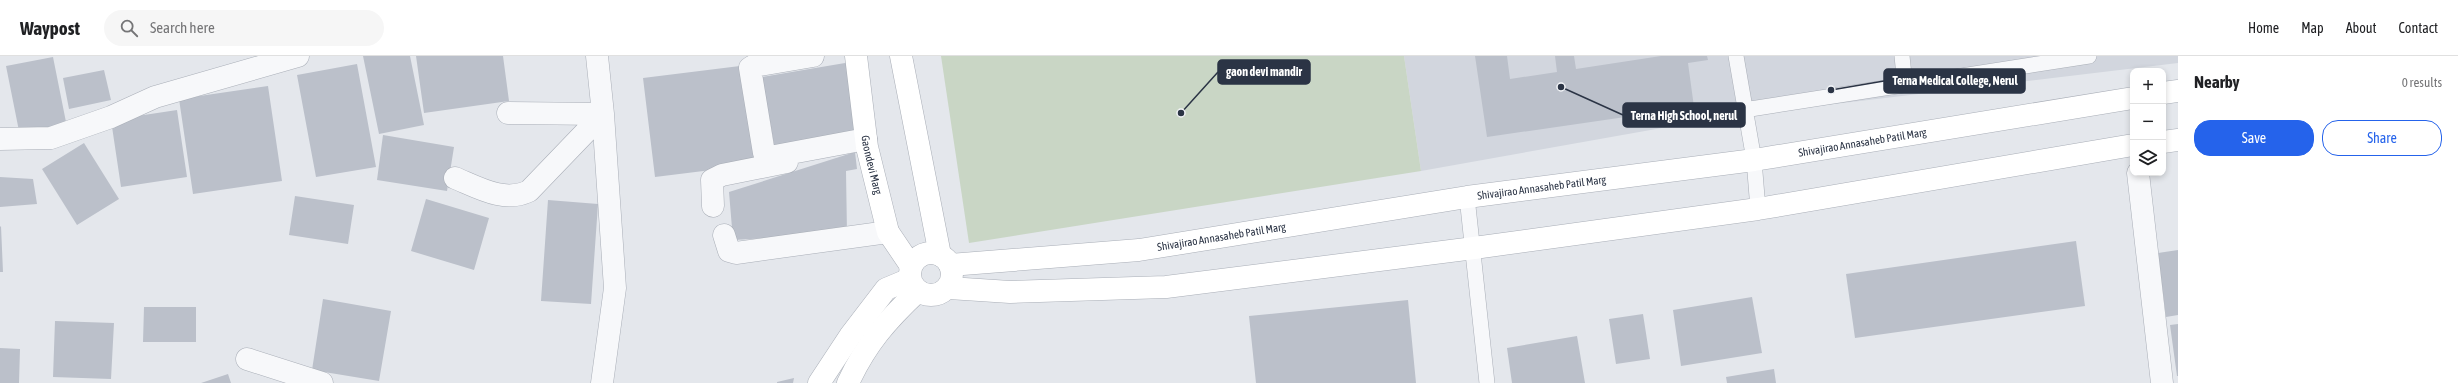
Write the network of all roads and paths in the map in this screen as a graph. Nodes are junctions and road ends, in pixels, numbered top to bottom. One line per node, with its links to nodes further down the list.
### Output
1 (298, 56): 17 (street)
2 (597, 56): 16 (street)
3 (813, 56): 20 (street)
4 (856, 56): 20 (main road, Gaondevi Marg)
5 (901, 56): 31 (main road)
6 (1736, 56): 14 (lane)
7 (1902, 56): 10 (lane)
8 (2089, 56): 9 (lane)
9 (2012, 62): 10 (lane)
10 (1905, 85): 14 (lane)
11 (2178, 91): 12 (main road)
12 (2166, 93)
13 (2130, 98): 22 (main road, Shivajirao Annasaheb Patil Marg)
14 (1744, 110): 22 (lane)
15 (508, 113): 16 (street)
16 (603, 114): 24 (street); 36 (street)
17 (0, 139)
18 (2178, 140): 19 (main road)
19 (2166, 142)
20 (866, 143): 26 (street); 28 (main road, Gaondevi Marg)
21 (2130, 146): 27 (main road)
22 (1754, 160): 25 (main road, Shivajirao Annasaheb Patil Marg); 27 (lane)
23 (2138, 176): 40 (street)
24 (455, 178)
25 (1468, 197): 30 (lane); 31 (main road, Shivajirao Annasaheb Patil Marg)
26 (713, 206)
27 (1758, 209): 30 (main road)
28 (888, 232): 29 (street); 32 (main road, Gaondevi Marg)
29 (724, 235)
30 (1474, 248): 33 (main road); 39 (lane)
31 (945, 260): 32 (main road); 33 (main road)
32 (913, 279): 33 (main road); 37 (main road); 38 (main road)
33 (949, 288)
34 (247, 359): 35 (street)
35 (322, 383)
36 (602, 383)
37 (819, 383)
38 (848, 383)
39 (1487, 383)
40 (2162, 383)

